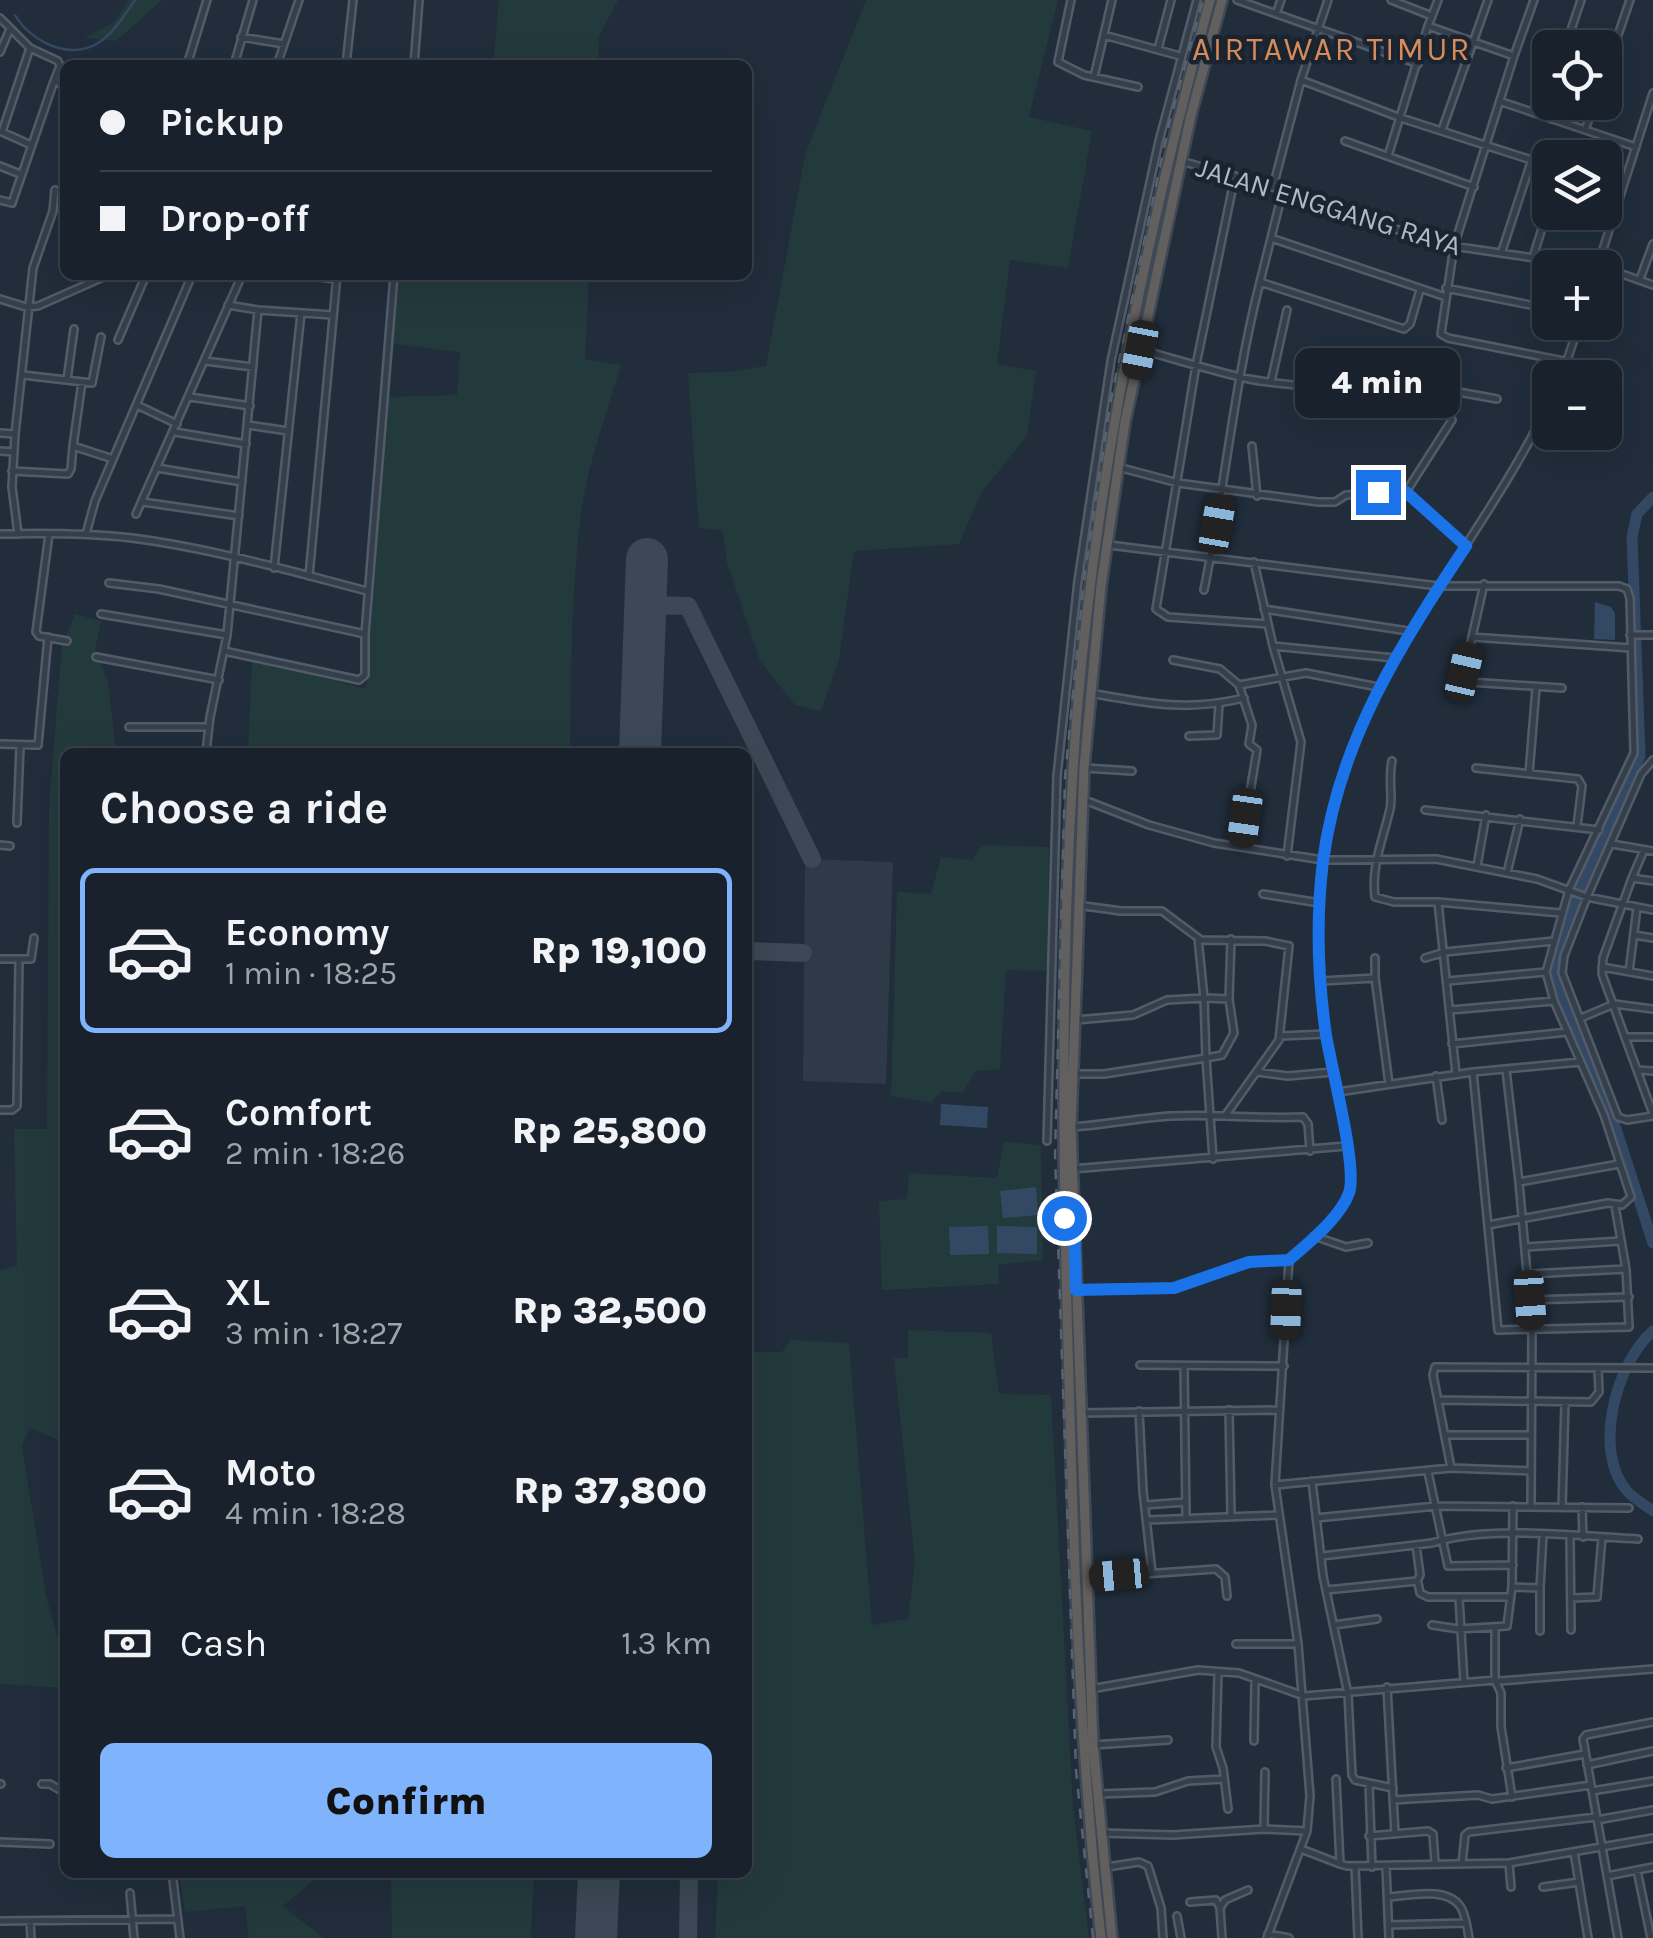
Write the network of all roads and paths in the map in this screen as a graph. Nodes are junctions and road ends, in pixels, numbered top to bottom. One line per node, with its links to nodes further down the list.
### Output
1 (207, 0): 38 (street)
2 (253, 0): 30 (street)
3 (299, 0): 32 (street)
4 (353, 0): 41 (street)
5 (419, 0): 42 (street)
6 (1071, 0): 44 (street)
7 (1112, 0): 29 (street)
8 (1171, 0): 34 (street)
9 (1197, 0): 36 (street)
10 (1210, 0): 52 (highway)
11 (1222, 0): 52 (highway)
12 (1237, 0): 21 (street)
13 (1281, 0): 21 (street)
14 (1328, 0): 26 (street)
15 (1390, 0): 22 (street)
16 (1438, 0): 22 (street)
17 (1488, 0): 31 (street)
18 (1534, 0): 37 (street)
19 (1581, 0): 27 (street)
20 (1630, 0): 28 (street)
21 (1276, 14): 26 (street)
22 (1432, 16): 24 (street)
23 (0, 18): 25 (street)
24 (1428, 26): 31 (street); 43 (street)
25 (10, 29): 33 (street); 35 (street)
26 (1319, 29): 43 (street); 45 (street)
27 (1572, 30)
28 (1620, 30)
29 (1104, 34): 34 (street); 44 (street)
30 (241, 37): 32 (street); 39 (street)
31 (1474, 42): 37 (street); 56 (street)
32 (284, 44): 40 (street)
33 (30, 48): 46 (street); 58 (street)
34 (1158, 49): 36 (street)
35 (0, 52)
36 (1180, 56): 201 (street)
37 (1514, 56): 50 (street)
38 (189, 60)
39 (235, 60)
40 (279, 60)
41 (347, 60)
42 (414, 60)
43 (1418, 64): 53 (street)
44 (1094, 77): 48 (street)
45 (1301, 80): 53 (street); 69 (street)
46 (54, 81): 47 (street); 60 (street)
47 (60, 83)
48 (1138, 87)
49 (1653, 93): 62 (street)
50 (1501, 102): 51 (street); 61 (street)
51 (1532, 111)
52 (1185, 114): 65 (highway); 101 (highway)
53 (1401, 118): 56 (street); 63 (street)
54 (1559, 120): 57 (street)
55 (1589, 120): 57 (street)
56 (1442, 130): 61 (street)
57 (1586, 130): 62 (street)
58 (1, 131): 60 (street)
59 (1345, 141): 63 (street)
60 (31, 145): 67 (street)
61 (1487, 145): 64 (street); 70 (street)
62 (1636, 148): 73 (street)
63 (1388, 156): 70 (street)
64 (1532, 159): 78 (street)
65 (1181, 162): 68 (street, JALAN ENGGANG RAYA); 101 (highway)
66 (0, 166): 67 (street)
67 (22, 175): 74 (street)
68 (1235, 176): 69 (street, JALAN ENGGANG RAYA); 108 (street)
69 (1273, 187): 72 (street, JALAN ENGGANG RAYA)
70 (1474, 187): 77 (street)
71 (55, 190): 96 (street)
72 (1283, 190): 75 (street); 77 (street, JALAN ENGGANG RAYA)
73 (1622, 190)
74 (0, 200)
75 (1272, 238): 88 (street); 91 (street)
76 (1653, 244): 81 (street)
77 (1454, 246): 78 (street, JALAN ENGGANG RAYA); 90 (street)
78 (1501, 253): 79 (street, JALAN ENGGANG RAYA)
79 (1532, 257)
80 (1622, 274): 81 (street, JALAN ENGGANG RAYA)
81 (1640, 279): 89 (street, JALAN ENGGANG RAYA)
82 (96, 280): 96 (street)
83 (144, 280): 104 (street)
84 (190, 280): 118 (street)
85 (240, 280): 94 (street)
86 (337, 280): 100 (street)
87 (394, 280): 160 (street)
88 (1260, 282): 91 (street); 111 (street)
89 (1653, 285)
90 (1446, 288): 92 (street); 95 (street)
91 (1420, 290): 92 (street)
92 (1446, 297): 106 (street)
93 (0, 298): 96 (street)
94 (228, 305): 97 (street); 107 (street)
95 (1532, 305)
96 (31, 307): 110 (street)
97 (258, 310): 99 (street); 109 (street)
98 (1287, 310): 114 (street)
99 (301, 314): 100 (street); 123 (street)
100 (334, 315): 155 (street)
101 (1140, 320): 105 (highway); 158 (highway)
102 (74, 329): 112 (street)
103 (101, 337): 113 (street)
104 (118, 340)
105 (1140, 350): 108 (street); 133 (highway)
106 (1558, 360)
107 (205, 361): 109 (street); 115 (street)
108 (1196, 364): 111 (street); 137 (street)
109 (253, 367): 119 (street)
110 (23, 375): 112 (street); 125 (street)
111 (1242, 377): 114 (street); 138 (street)
112 (67, 380): 113 (street)
113 (82, 382): 128 (street)
114 (1271, 382): 117 (street)
115 (190, 398): 119 (street); 120 (street)
116 (1496, 399): 117 (street)
117 (1420, 402): 139 (street)
118 (137, 406): 120 (street); 132 (street)
119 (250, 406): 121 (street)
120 (177, 424): 122 (street)
121 (248, 425): 123 (street); 127 (street)
122 (173, 432): 127 (street); 134 (street)
123 (288, 432): 154 (street)
124 (0, 433): 125 (street)
125 (14, 434): 131 (street)
126 (1532, 435): 149 (street)
127 (246, 444): 136 (street)
128 (73, 446): 132 (street); 135 (street)
129 (1252, 446): 140 (street)
130 (0, 451): 131 (street)
131 (14, 452): 135 (street)
132 (114, 459): 147 (street)
133 (1118, 467): 137 (street); 148 (highway)
134 (158, 468): 136 (street); 141 (street)
135 (12, 471): 145 (street)
136 (242, 482): 143 (street)
137 (1178, 483): 138 (street); 150 (street)
138 (1223, 490): 140 (street); 151 (street)
139 (1406, 492): 140 (street); 149 (street)
140 (1257, 496)
141 (142, 502): 142 (street); 143 (street)
142 (136, 514)
143 (239, 516): 152 (street)
144 (0, 534): 145 (street)
145 (18, 534): 146 (street)
146 (49, 534): 147 (street); 171 (street)
147 (86, 534): 152 (street)
148 (1107, 545): 150 (street); 158 (highway)
149 (1466, 546): 159 (street)
150 (1166, 553): 151 (street); 165 (street)
151 (1211, 557): 153 (street); 161 (street)
152 (235, 558): 154 (street); 162 (street)
153 (1254, 562): 159 (street); 163 (street)
154 (274, 568): 155 (street)
155 (308, 576): 160 (street)
156 (109, 583): 162 (street)
157 (1484, 584): 159 (street); 168 (street); 172 (street)
158 (1096, 585): 186 (highway); 202 (highway)
159 (1439, 586): 166 (street)
160 (367, 590): 167 (street)
161 (1204, 590)
162 (228, 604): 167 (street); 169 (street)
163 (1264, 609): 165 (street); 166 (street)
164 (101, 614): 169 (street)
165 (1268, 624): 174 (street)
166 (1408, 631): 178 (street)
167 (364, 634): 176 (street)
168 (1635, 635): 170 (street); 175 (street)
169 (226, 636): 176 (street)
170 (1653, 636)
171 (48, 638): 173 (street); 193 (street)
172 (1472, 638): 175 (street); 184 (street)
173 (67, 641)
174 (1273, 646): 178 (street); 180 (street)
175 (1631, 648): 209 (street)
176 (224, 651): 181 (street)
177 (96, 657): 181 (street)
178 (1396, 658): 183 (street)
179 (1173, 660): 182 (street)
180 (1283, 675): 182 (street); 183 (street); 216 (street)
181 (219, 680): 190 (street)
182 (1240, 685): 187 (street)
183 (1378, 687): 217 (street)
184 (1536, 688): 185 (street); 200 (street)
185 (1562, 688)
186 (1090, 692): 188 (street); 197 (highway)
187 (1244, 698): 188 (street); 213 (street)
188 (1219, 704): 191 (street)
189 (129, 726): 190 (street)
190 (208, 727): 194 (street)
191 (1189, 736)
192 (0, 744): 193 (street)
193 (20, 746): 207 (street)
194 (206, 748)
195 (1653, 760): 210 (street)
196 (1392, 761): 218 (street)
197 (1084, 768): 199 (street); 203 (highway)
198 (1476, 768): 200 (street)
199 (1132, 771)
200 (1529, 774): 208 (street)
201 (1057, 776): 202 (street); 285 (street)
202 (1073, 778): 239 (highway)
203 (1082, 799): 213 (street); 229 (highway)
204 (1425, 810): 205 (street)
205 (1486, 815): 206 (street); 219 (street)
206 (1520, 818): 208 (street); 220 (street)
207 (17, 823)
208 (1577, 826): 209 (street)
209 (1599, 830): 223 (street)
210 (1611, 843): 214 (street); 225 (street)
211 (0, 845): 212 (street)
212 (10, 846)
213 (1241, 847): 216 (street)
214 (1644, 850): 215 (street); 221 (street)
215 (1653, 851)
216 (1287, 856): 217 (street)
217 (1324, 860): 218 (street); 227 (street)
218 (1375, 861): 219 (street); 226 (street)
219 (1477, 866): 220 (street)
220 (1507, 873): 223 (street)
221 (1632, 878): 222 (street); 228 (street)
222 (1653, 880)
223 (1570, 890): 225 (street); 232 (street)
224 (1263, 894): 227 (street)
225 (1586, 896): 228 (street); 258 (street)
226 (1438, 902): 232 (street); 240 (street)
227 (1320, 903): 250 (street)
228 (1622, 904): 230 (street); 245 (street)
229 (1077, 905): 235 (street); 239 (highway)
230 (1637, 908): 231 (street); 233 (street)
231 (1653, 910)
232 (1562, 913): 238 (street)
233 (1634, 936): 236 (street); 247 (street)
234 (34, 938): 244 (street)
235 (1198, 938): 237 (street); 252 (street)
236 (1653, 938)
237 (1231, 939): 253 (street); 262 (street)
238 (1554, 941): 240 (street); 246 (street)
239 (1070, 946): 259 (highway); 293 (highway)
240 (1445, 952): 242 (street); 251 (street)
241 (1375, 958): 249 (street)
242 (1424, 958)
243 (0, 959): 244 (street)
244 (19, 960): 279 (street)
245 (1602, 968): 247 (street); 255 (street)
246 (1546, 972): 251 (street); 254 (street)
247 (1629, 972): 248 (street)
248 (1653, 976)
249 (1376, 978): 250 (street); 277 (street)
250 (1321, 981): 261 (street)
251 (1448, 981): 257 (street)
252 (1204, 998): 253 (street); 259 (street); 266 (street)
253 (1228, 1000): 266 (street)
254 (1554, 1001): 257 (street); 260 (street)
255 (1614, 1004): 256 (street); 258 (street); 263 (street)
256 (1653, 1009)
257 (1450, 1010): 265 (street)
258 (1581, 1018): 280 (street)
259 (1074, 1020): 274 (highway)
260 (1568, 1032): 265 (street); 267 (street)
261 (1326, 1034): 262 (street); 272 (street)
262 (1280, 1036): 271 (street)
263 (1627, 1037): 264 (street); 269 (street)
264 (1653, 1037)
265 (1452, 1044): 275 (street)
266 (1206, 1058): 274 (street); 281 (street)
267 (1581, 1062): 268 (street); 289 (street)
268 (1506, 1070): 273 (street); 291 (street)
269 (1637, 1070): 270 (street); 280 (street)
270 (1653, 1071)
271 (1257, 1072): 272 (street); 282 (street)
272 (1333, 1072): 278 (street)
273 (1473, 1072): 275 (street); 295 (street)
274 (1073, 1074): 284 (highway)
275 (1456, 1074): 276 (street)
276 (1436, 1076): 277 (street); 283 (street)
277 (1389, 1084): 278 (street)
278 (1338, 1092): 286 (street)
279 (0, 1110)
280 (1653, 1115)
281 (1208, 1116): 282 (street); 284 (street); 288 (street)
282 (1225, 1116): 287 (street)
283 (1442, 1120)
284 (1071, 1127): 290 (highway)
285 (1047, 1141)
286 (1346, 1146): 287 (street); 296 (street)
287 (1310, 1151): 288 (street)
288 (1213, 1159): 290 (street)
289 (1619, 1164): 291 (street); 292 (street)
290 (1072, 1169): 293 (highway)
291 (1519, 1182): 294 (street)
292 (1616, 1206): 294 (street); 297 (street)
293 (1069, 1218): 303 (highway); 307 (highway)
294 (1522, 1218): 295 (street); 299 (street)
295 (1488, 1225): 306 (street)
296 (1314, 1236): 298 (street); 300 (street)
297 (1620, 1241): 299 (street); 301 (street)
298 (1368, 1244)
299 (1526, 1247): 302 (street)
300 (1289, 1260): 303 (street); 310 (street)
301 (1626, 1269): 302 (street); 304 (street)
302 (1528, 1274): 305 (street)
303 (1076, 1290): 307 (highway)
304 (1629, 1297): 305 (street); 306 (street)
305 (1530, 1300): 306 (street)
306 (1532, 1330): 311 (street)
307 (1073, 1349): 321 (highway); 329 (highway)
308 (1140, 1366): 309 (street)
309 (1184, 1366): 310 (street); 320 (street)
310 (1284, 1366): 318 (street)
311 (1531, 1367): 313 (street); 314 (street); 315 (street)
312 (1653, 1368): 313 (street)
313 (1598, 1369): 316 (street)
314 (1438, 1400): 315 (street); 322 (street)
315 (1531, 1401): 316 (street); 323 (street)
316 (1566, 1402): 335 (street)
317 (1229, 1410): 318 (street); 320 (street); 340 (street)
318 (1278, 1410): 328 (street)
319 (1138, 1411): 320 (street); 321 (street); 331 (street)
320 (1184, 1411): 330 (street)
321 (1080, 1414): 329 (highway)
322 (1445, 1435): 323 (street); 324 (street)
323 (1531, 1435): 325 (street)
324 (1451, 1468): 325 (street); 326 (street)
325 (1530, 1471): 334 (street)
326 (1428, 1472): 327 (street); 332 (street)
327 (1312, 1481): 328 (street); 342 (street)
328 (1275, 1485): 339 (street)
329 (1077, 1486): 338 (highway)
330 (1186, 1502): 331 (street); 341 (street)
331 (1144, 1505): 343 (street)
332 (1436, 1506): 333 (street); 342 (street); 348 (street)
333 (1513, 1506): 334 (street); 344 (street)
334 (1531, 1507): 335 (street)
335 (1562, 1507): 336 (street)
336 (1582, 1508): 337 (street); 347 (street)
337 (1629, 1508)
338 (1078, 1509): 355 (highway); 383 (highway)
339 (1278, 1514): 340 (street); 372 (street)
340 (1231, 1515): 341 (street)
341 (1186, 1518): 343 (street)
342 (1316, 1518): 352 (street)
343 (1147, 1520): 354 (street)
344 (1512, 1534): 345 (street); 348 (street); 353 (street)
345 (1543, 1535): 346 (street); 358 (street)
346 (1570, 1537): 347 (street); 363 (street)
347 (1584, 1537): 349 (street)
348 (1444, 1538): 351 (street); 353 (street)
349 (1602, 1538): 350 (street); 363 (street)
350 (1638, 1539)
351 (1416, 1545): 352 (street); 356 (street)
352 (1321, 1556): 359 (street)
353 (1512, 1566): 357 (street)
354 (1152, 1572): 355 (street); 360 (street)
355 (1086, 1578): 378 (highway)
356 (1417, 1582): 359 (street); 362 (street)
357 (1512, 1587): 358 (street); 361 (street)
358 (1540, 1588): 370 (street)
359 (1326, 1590): 365 (street)
360 (1227, 1596)
361 (1510, 1597): 362 (street); 367 (street)
362 (1459, 1598): 368 (street)
363 (1571, 1598): 369 (street)
364 (1377, 1619): 365 (street)
365 (1334, 1625): 380 (street)
366 (1432, 1626): 368 (street)
367 (1494, 1628): 368 (street); 376 (street)
368 (1459, 1629): 377 (street)
369 (1571, 1630)
370 (1540, 1631)
371 (1236, 1644): 372 (street)
372 (1298, 1644): 381 (street)
373 (1653, 1668): 376 (street)
374 (1218, 1672): 375 (street); 378 (street); 392 (street)
375 (1255, 1680): 381 (street); 385 (street)
376 (1497, 1680): 377 (street); 390 (street)
377 (1464, 1682): 379 (street)
378 (1090, 1688): 383 (highway)
379 (1388, 1688): 380 (street); 397 (street)
380 (1348, 1694): 381 (street); 395 (street)
381 (1304, 1696): 407 (street)
382 (1653, 1722): 388 (street)
383 (1087, 1732): 386 (highway); 448 (highway)
384 (1168, 1740): 386 (street)
385 (1254, 1741)
386 (1093, 1745): 400 (highway)
387 (1653, 1751): 389 (street)
388 (1586, 1754): 389 (street); 390 (street)
389 (1587, 1766): 398 (street)
390 (1506, 1768): 401 (street)
391 (1266, 1772): 406 (street)
392 (1224, 1779): 400 (street); 403 (street)
393 (1336, 1779): 419 (street)
394 (1653, 1781): 398 (street)
395 (1368, 1783): 397 (street); 410 (street)
396 (42, 1784): 399 (street)
397 (1392, 1788): 402 (street)
398 (1591, 1788): 401 (street); 405 (street)
399 (60, 1790)
400 (1096, 1794): 408 (highway)
401 (1512, 1797): 402 (street)
402 (1393, 1800): 409 (street)
403 (1228, 1809)
404 (1653, 1810): 405 (street)
405 (1597, 1818): 414 (street); 420 (street)
406 (1264, 1829): 407 (street); 408 (street)
407 (1307, 1831): 415 (street)
408 (1100, 1833): 424 (highway)
409 (1394, 1834): 410 (street); 417 (street)
410 (1369, 1836): 422 (street)
411 (1653, 1838): 414 (street)
412 (0, 1842): 413 (street)
413 (50, 1844)
414 (1602, 1847): 416 (street); 427 (street)
415 (1300, 1848): 419 (street); 444 (street)
416 (1574, 1852): 418 (street); 429 (street)
417 (1435, 1863): 420 (street); 423 (street)
418 (1509, 1863): 420 (street); 430 (street)
419 (1340, 1864): 421 (street)
420 (1462, 1864)
421 (1354, 1866): 422 (street); 454 (street)
422 (1372, 1866): 423 (street)
423 (1386, 1866): 434 (street)
424 (1104, 1868): 449 (highway); 450 (street)
425 (1653, 1868): 426 (street)
426 (1638, 1870): 427 (street); 459 (street)
427 (1606, 1876): 458 (street)
428 (173, 1878): 438 (street)
429 (1580, 1882): 431 (street); 457 (street)
430 (1511, 1887)
431 (1543, 1887)
432 (1248, 1890): 436 (street)
433 (130, 1894): 439 (street)
434 (1388, 1897): 442 (street); 443 (street)
435 (1190, 1902): 436 (street)
436 (1220, 1908): 452 (street)
437 (1177, 1916): 451 (street)
438 (176, 1919): 439 (street); 447 (street)
439 (132, 1920): 441 (street); 446 (street)
440 (0, 1921): 441 (street)
441 (30, 1922): 445 (street)
442 (1465, 1923): 443 (street); 456 (street)
443 (1389, 1925): 455 (street)
444 (1268, 1936): 453 (street)
445 (31, 1938)
446 (134, 1938)
447 (180, 1938)
448 (1101, 1938)
449 (1112, 1938)
450 (1164, 1938)
451 (1181, 1938)
452 (1222, 1938)
453 (1290, 1938)
454 (1358, 1938)
455 (1389, 1938)
456 (1469, 1938)
457 (1588, 1938)
458 (1618, 1938)
459 (1650, 1938)

